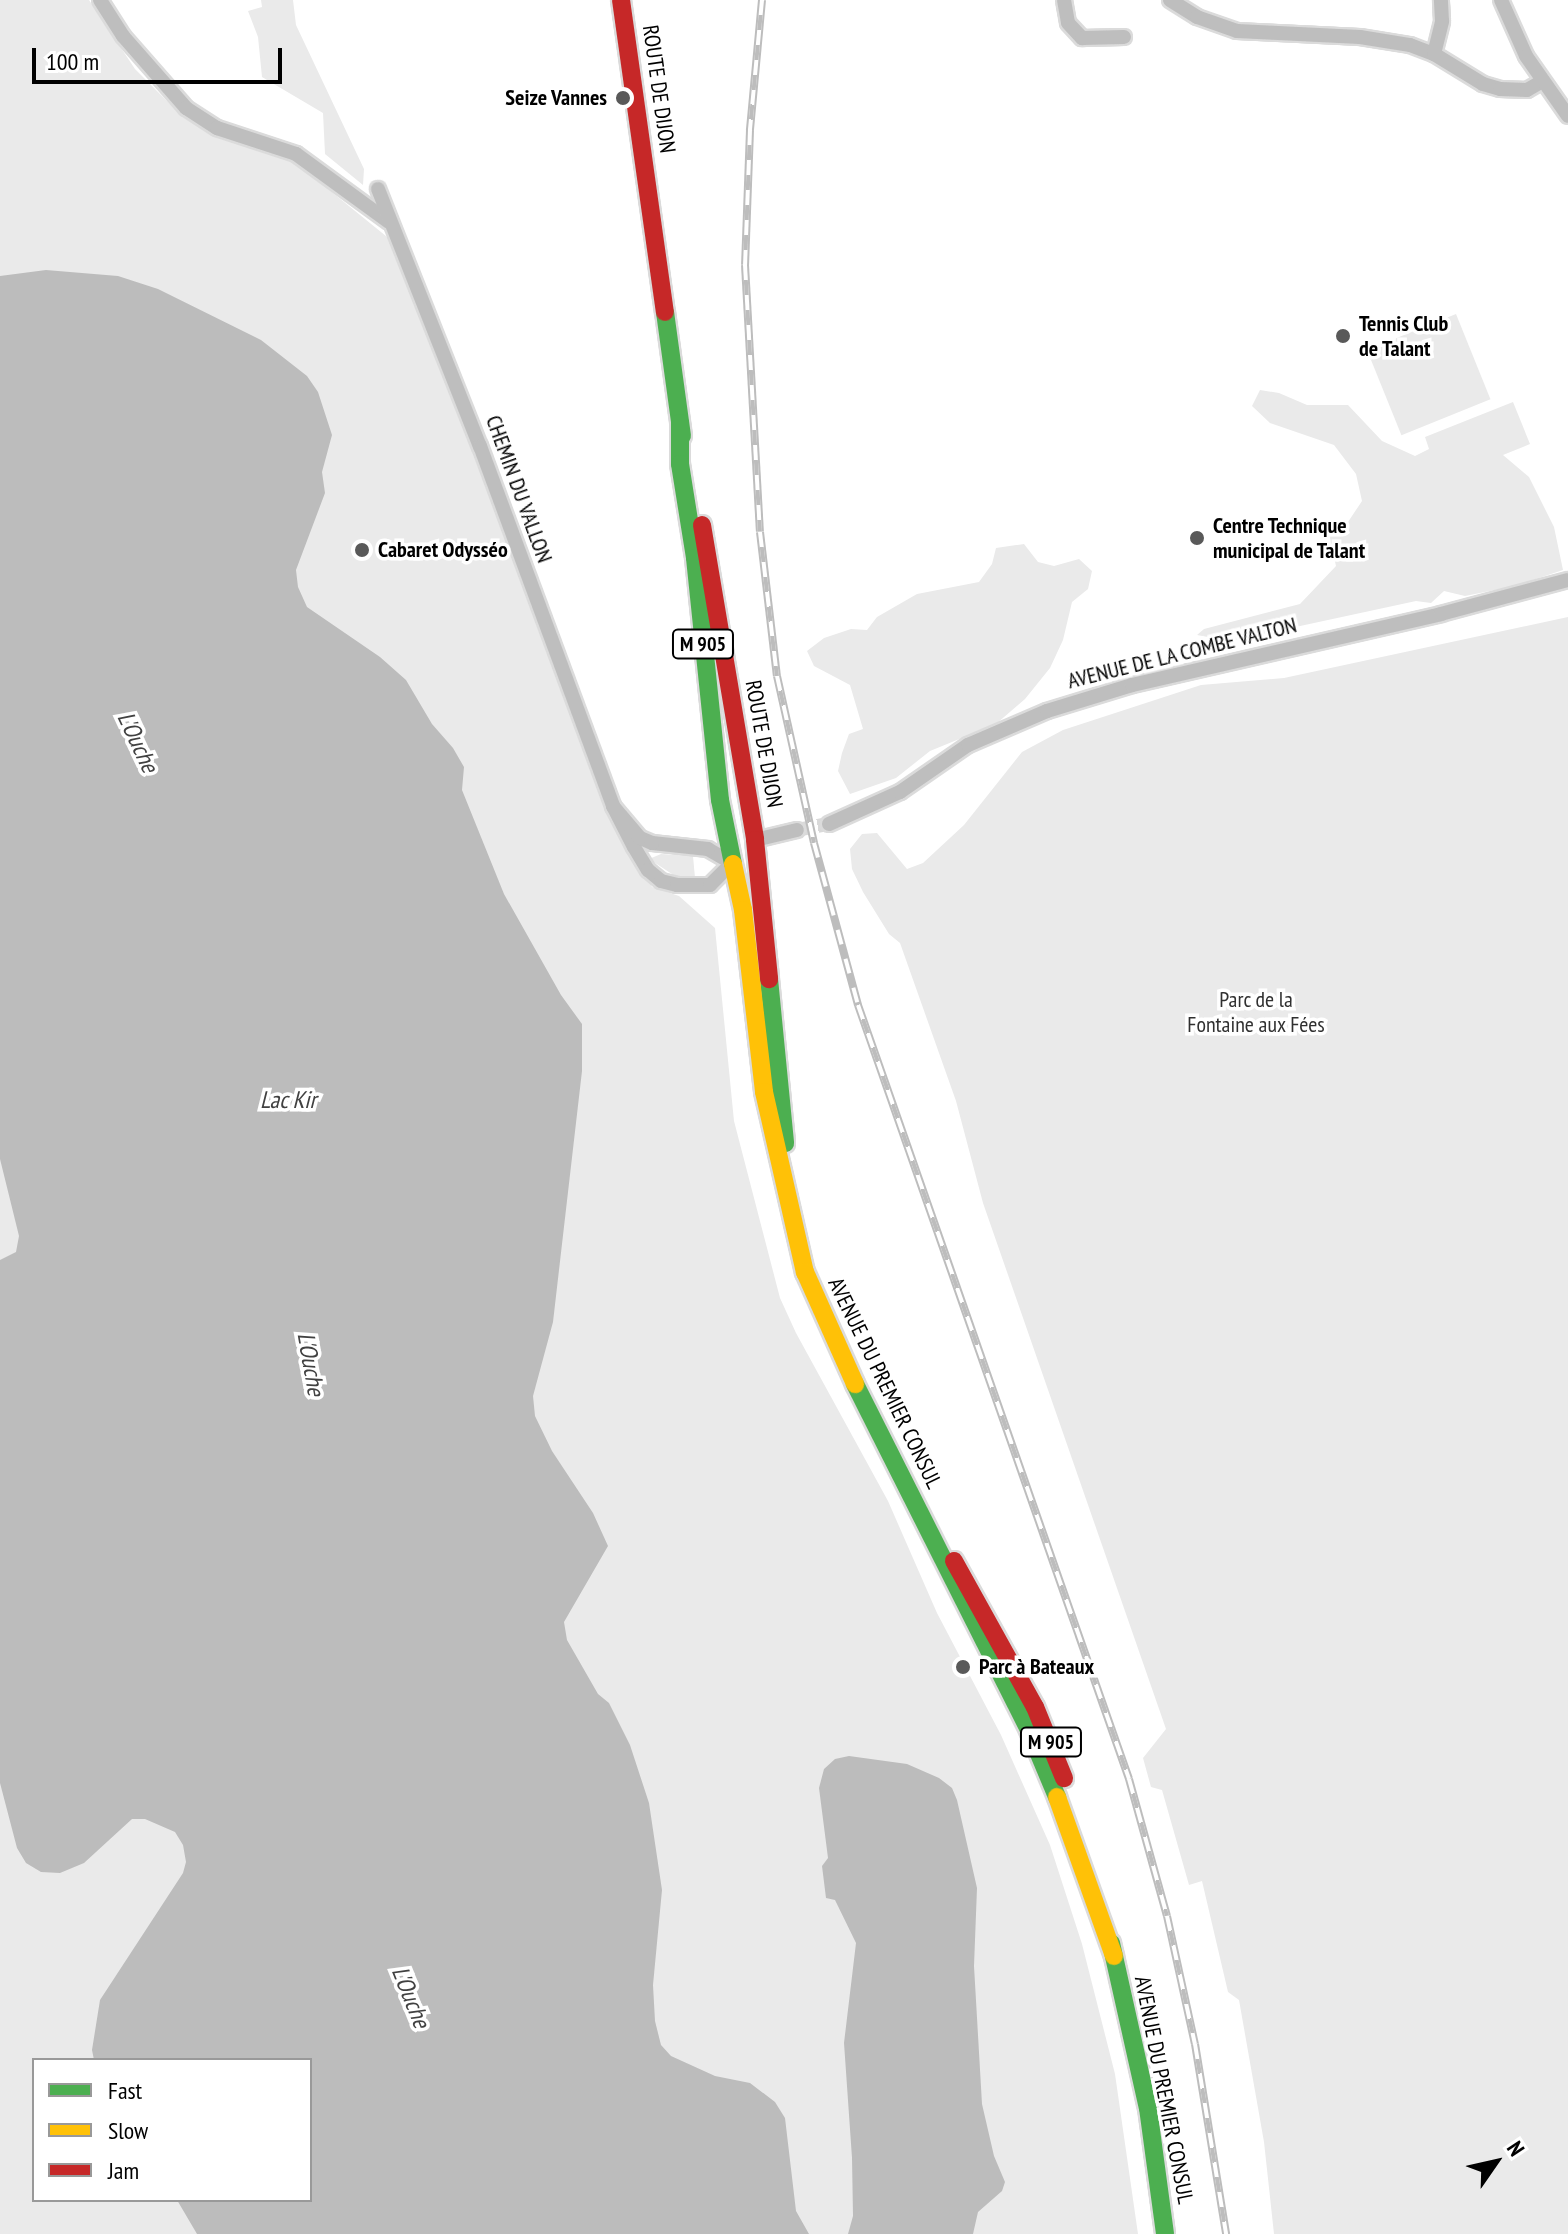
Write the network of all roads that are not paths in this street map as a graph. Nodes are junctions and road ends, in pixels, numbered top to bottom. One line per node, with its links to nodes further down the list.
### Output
1 (100, 0): 12 (street)
2 (621, 0): 13 (main road, ROUTE DE DIJON / M 905)
3 (1064, 0): 7 (street)
4 (1170, 0): 8 (street)
5 (1441, 0): 8 (street)
6 (1501, 0): 9 (street)
7 (1124, 37)
8 (1434, 54): 9 (street)
9 (1541, 82): 10 (street)
10 (1568, 116)
11 (378, 189): 12 (street, CHEMIN DU VALLON)
12 (392, 225): 16 (street, CHEMIN DU VALLON)
13 (680, 423): 15 (main road, ROUTE DE DIJON / M 905); 19 (main road, ROUTE DE DIJON / M 905)
14 (1568, 580): 17 (street, AVENUE DE LA COMBE VALTON)
15 (700, 612): 19 (main road, ROUTE DE DIJON / M 905); 20 (main road, ROUTE DE DIJON / M 905)
16 (613, 806): 20 (street, CHEMIN DU VALLON); 20 (street, CHEMIN DU VALLON)
17 (829, 824)
18 (797, 830): 19 (street)
19 (755, 840): 20 (main road); 21 (main road, AVENUE DU PREMIER CONSUL / M 905)
20 (732, 863): 21 (main road, AVENUE DU PREMIER CONSUL / M 905); 22 (main road, AVENUE DU PREMIER CONSUL / M 905)
21 (763, 934): 22 (main road, AVENUE DU PREMIER CONSUL / M 905)
22 (787, 1186): 23 (main road, AVENUE DU PREMIER CONSUL / M 905)
23 (941, 1551): 24 (main road, AVENUE DU PREMIER CONSUL / M 905); 25 (main road, AVENUE DU PREMIER CONSUL / M 905)
24 (956, 1589): 25 (main road, AVENUE DU PREMIER CONSUL / M 905); 26 (main road, AVENUE DU PREMIER CONSUL / M 905)
25 (1022, 1684): 26 (main road, AVENUE DU PREMIER CONSUL / M 905)
26 (1114, 1956): 27 (main road, AVENUE DU PREMIER CONSUL / M 905)
27 (1165, 2234)

